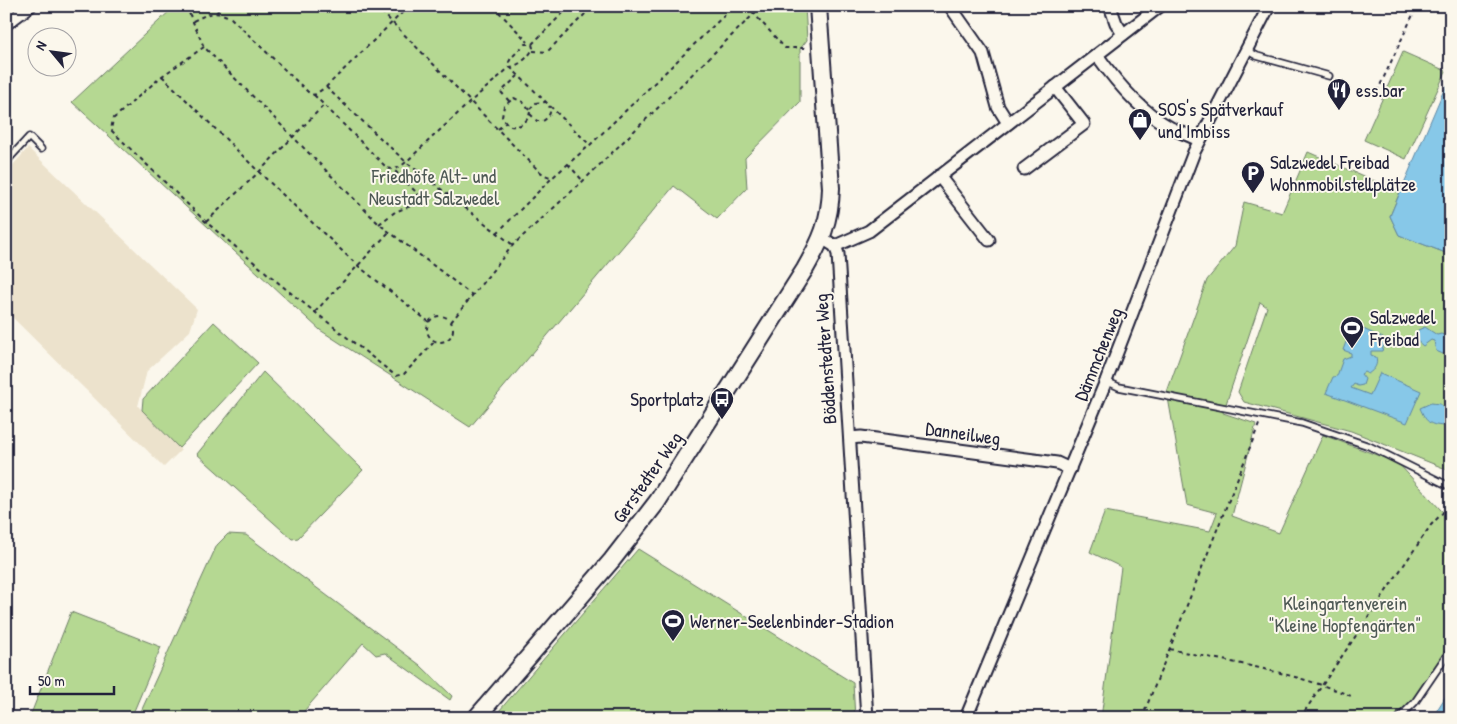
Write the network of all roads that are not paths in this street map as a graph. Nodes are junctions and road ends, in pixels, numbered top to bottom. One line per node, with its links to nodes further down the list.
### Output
1 (30, 6): 7 (street)
2 (818, 6): 20 (street, Böddenstedter Weg)
3 (950, 6): 13 (street)
4 (1110, 6): 8 (street)
5 (1160, 6): 8 (street)
6 (1269, 6): 9 (street, Dämmchenweg)
7 (6, 24)
8 (1123, 34): 10 (street)
9 (1246, 50): 11 (lane); 14 (street, Dämmchenweg)
10 (1097, 55): 12 (street); 14 (street)
11 (1329, 76)
12 (1055, 87): 13 (street); 17 (street)
13 (1008, 123): 18 (street)
14 (1199, 140): 21 (street, Dämmchenweg)
15 (41, 149): 16 (lane)
16 (6, 162)
17 (1024, 169)
18 (939, 176): 19 (street); 20 (street)
19 (989, 240)
20 (829, 242): 22 (street, Böddenstedter Weg); 26 (street, Gerstedter Weg)
21 (1106, 382): 23 (street, Dämmchenweg); 24 (lane)
22 (850, 438): 23 (street, Danneilweg); 27 (street, Böddenstedter Weg)
23 (1070, 469): 28 (street, Dämmchenweg)
24 (1451, 487)
25 (1451, 649): 29 (lane)
26 (476, 718)
27 (868, 718)
28 (966, 718)
29 (1399, 718)

